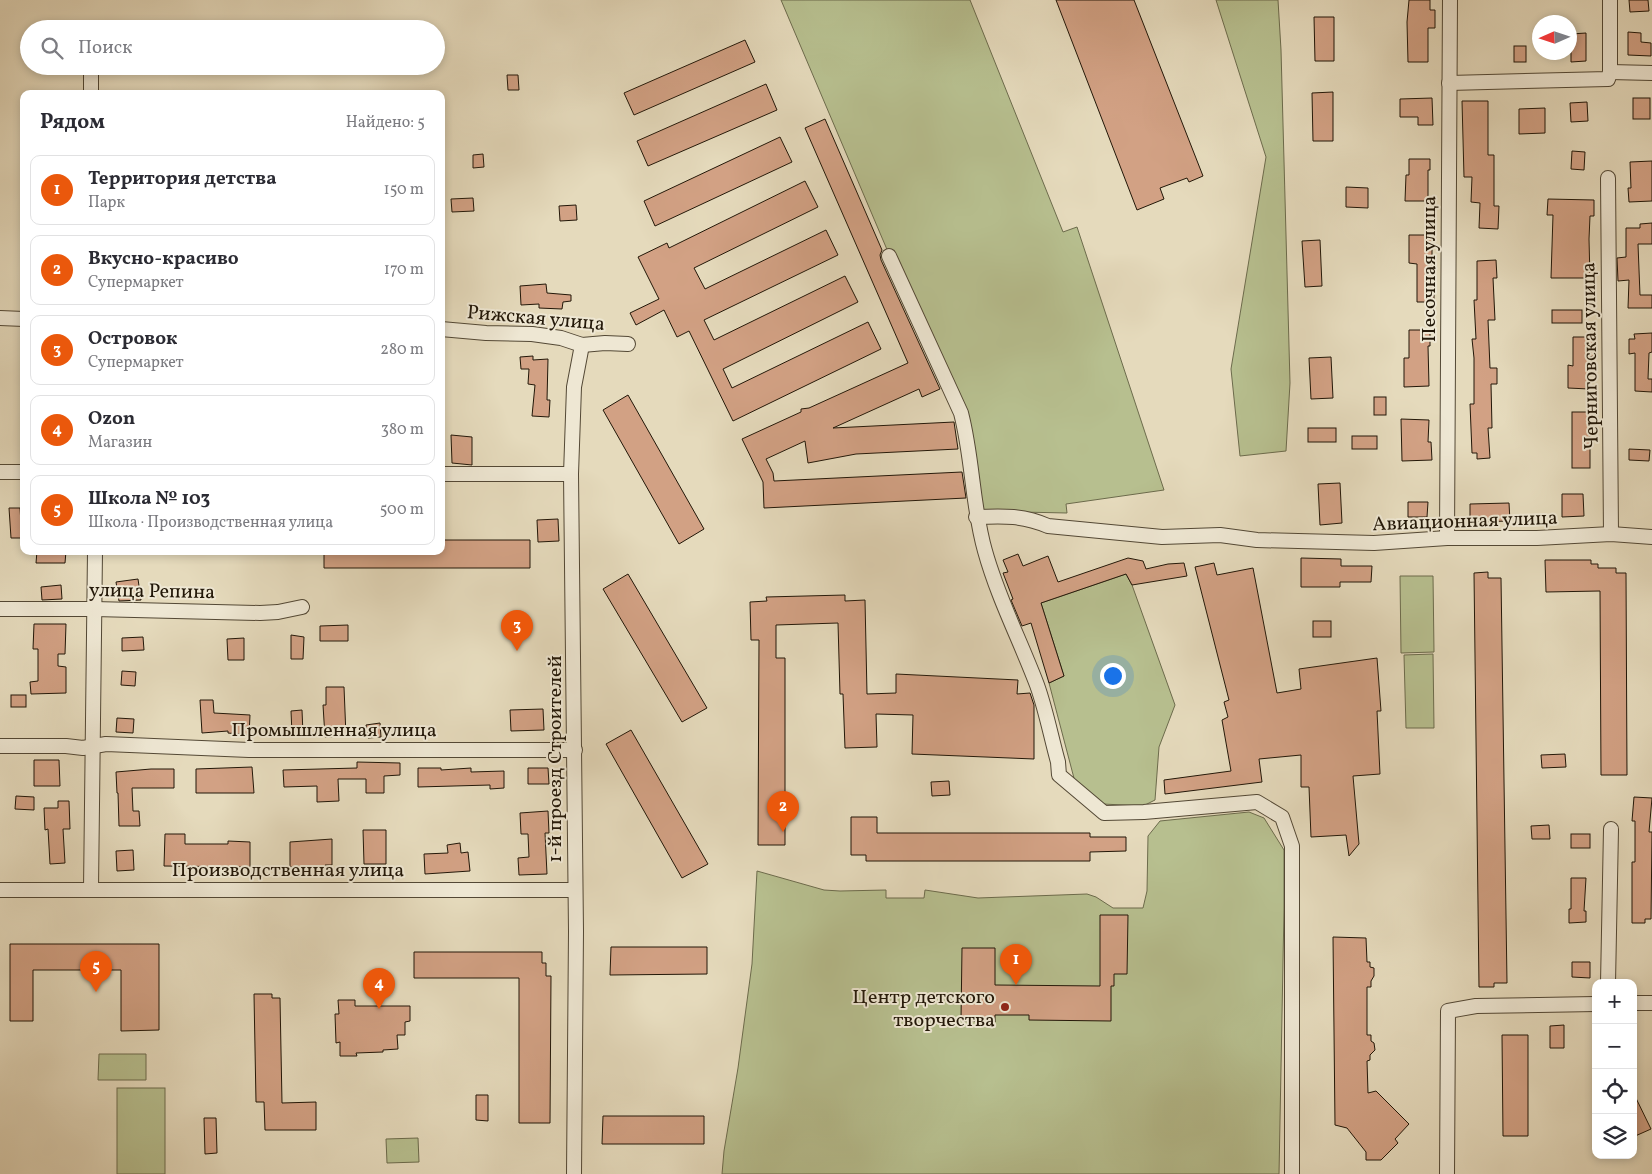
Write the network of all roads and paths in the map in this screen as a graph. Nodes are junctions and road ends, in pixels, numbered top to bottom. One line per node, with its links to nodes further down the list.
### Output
1 (1450, 0): 6 (street, Песочная улица)
2 (1610, 0): 5 (street)
3 (1652, 73): 5 (street)
4 (92, 75): 7 (street)
5 (1609, 75): 6 (street)
6 (1449, 82): 22 (street, Песочная улица)
7 (91, 90)
8 (1608, 178): 20 (street, Черниговская улица)
9 (889, 256): 19 (street)
10 (0, 318): 11 (street)
11 (20, 319)
12 (445, 329): 14 (street, Рижская улица)
13 (628, 344): 14 (street, Рижская улица)
14 (582, 345): 18 (street, 1-й проезд Строителей)
15 (0, 472): 16 (street)
16 (20, 472)
17 (445, 474): 18 (street)
18 (571, 474): 29 (street, 1-й проезд Строителей)
19 (976, 516): 22 (street, Авиационная улица); 39 (street)
20 (1611, 534): 21 (street, Авиационная улица); 22 (street, Авиационная улица)
21 (1652, 537)
22 (1447, 538)
23 (94, 555): 24 (street)
24 (94, 608): 25 (street, улица Репина); 26 (street, улица Репина); 28 (street)
25 (302, 608)
26 (0, 609)
27 (0, 746): 28 (street, Промышленная улица)
28 (92, 748): 29 (street, Промышленная улица); 31 (street)
29 (575, 750): 33 (street, 1-й проезд Строителей)
30 (1611, 829): 34 (street)
31 (91, 889): 32 (street, Производственная улица); 33 (street, Производственная улица)
32 (0, 890)
33 (575, 890): 38 (street, 1-й проезд Строителей)
34 (1608, 979)
35 (1637, 1003): 36 (street)
36 (1652, 1003)
37 (1592, 1004): 40 (street)
38 (574, 1174)
39 (1292, 1174)
40 (1447, 1174)

